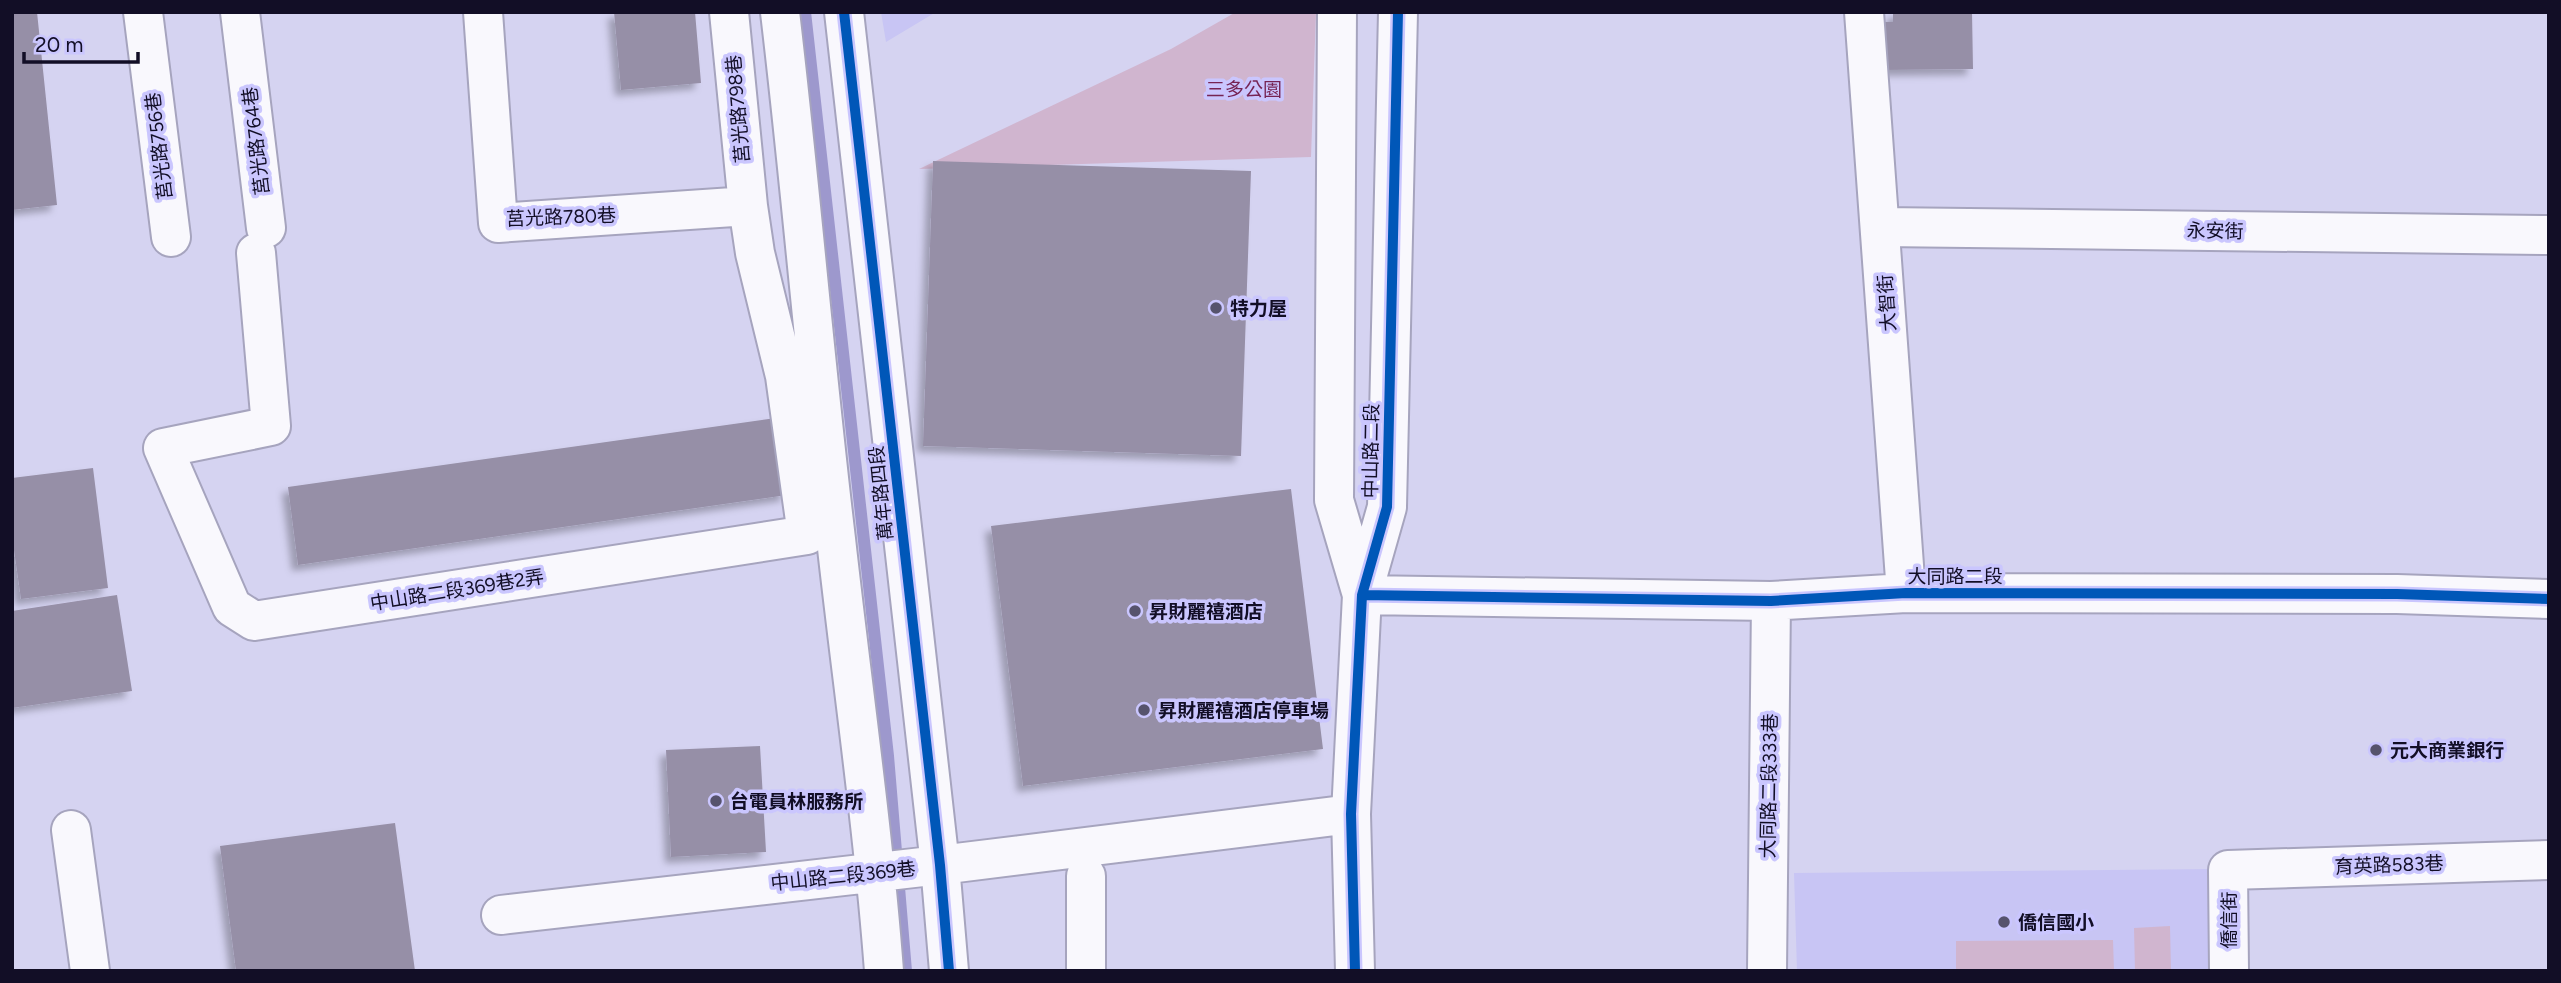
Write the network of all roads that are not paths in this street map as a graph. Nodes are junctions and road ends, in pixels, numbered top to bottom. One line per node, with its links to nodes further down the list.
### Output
1 (143, 12): 13 (street, 莒光路756巷)
2 (240, 12): 14 (street, 莒光路764巷)
3 (483, 12): 10 (street, 莒光路780巷)
4 (729, 12): 10 (street, 莒光路798巷)
5 (780, 12): 24 (street)
6 (844, 12): 22 (street, 萬年路四段)
7 (1337, 12): 16 (street, 中山路二段)
8 (1398, 12): 16 (street, 中山路二段)
9 (1864, 12): 11 (street, 大智街)
10 (748, 206): 14 (street, 中山路二段369巷2弄)
11 (1881, 227): 12 (street, 永安街); 15 (street, 大智街)
12 (2549, 234)
13 (171, 237)
14 (261, 240)
15 (1906, 593): 17 (street, 大同路二段); 18 (street, 大同路二段)
16 (1362, 595): 18 (street, 大同路二段); 19 (street, 中山路二段)
17 (2549, 599)
18 (1771, 601): 32 (street, 大同路二段333巷)
19 (1351, 814): 22 (street, 中山路二段369巷); 31 (street, 中山路二段)
20 (71, 830): 27 (street)
21 (2549, 860): 23 (street, 育英路583巷)
22 (940, 865): 24 (street, 中山路二段369巷); 29 (street, 萬年路四段)
23 (2228, 870): 33 (street, 僑信街)
24 (876, 871): 26 (street, 中山路二段369巷); 28 (street)
25 (1086, 876): 30 (street)
26 (501, 915)
27 (90, 971)
28 (884, 971)
29 (949, 971)
30 (1086, 971)
31 (1355, 971)
32 (1768, 971)
33 (2229, 971)

